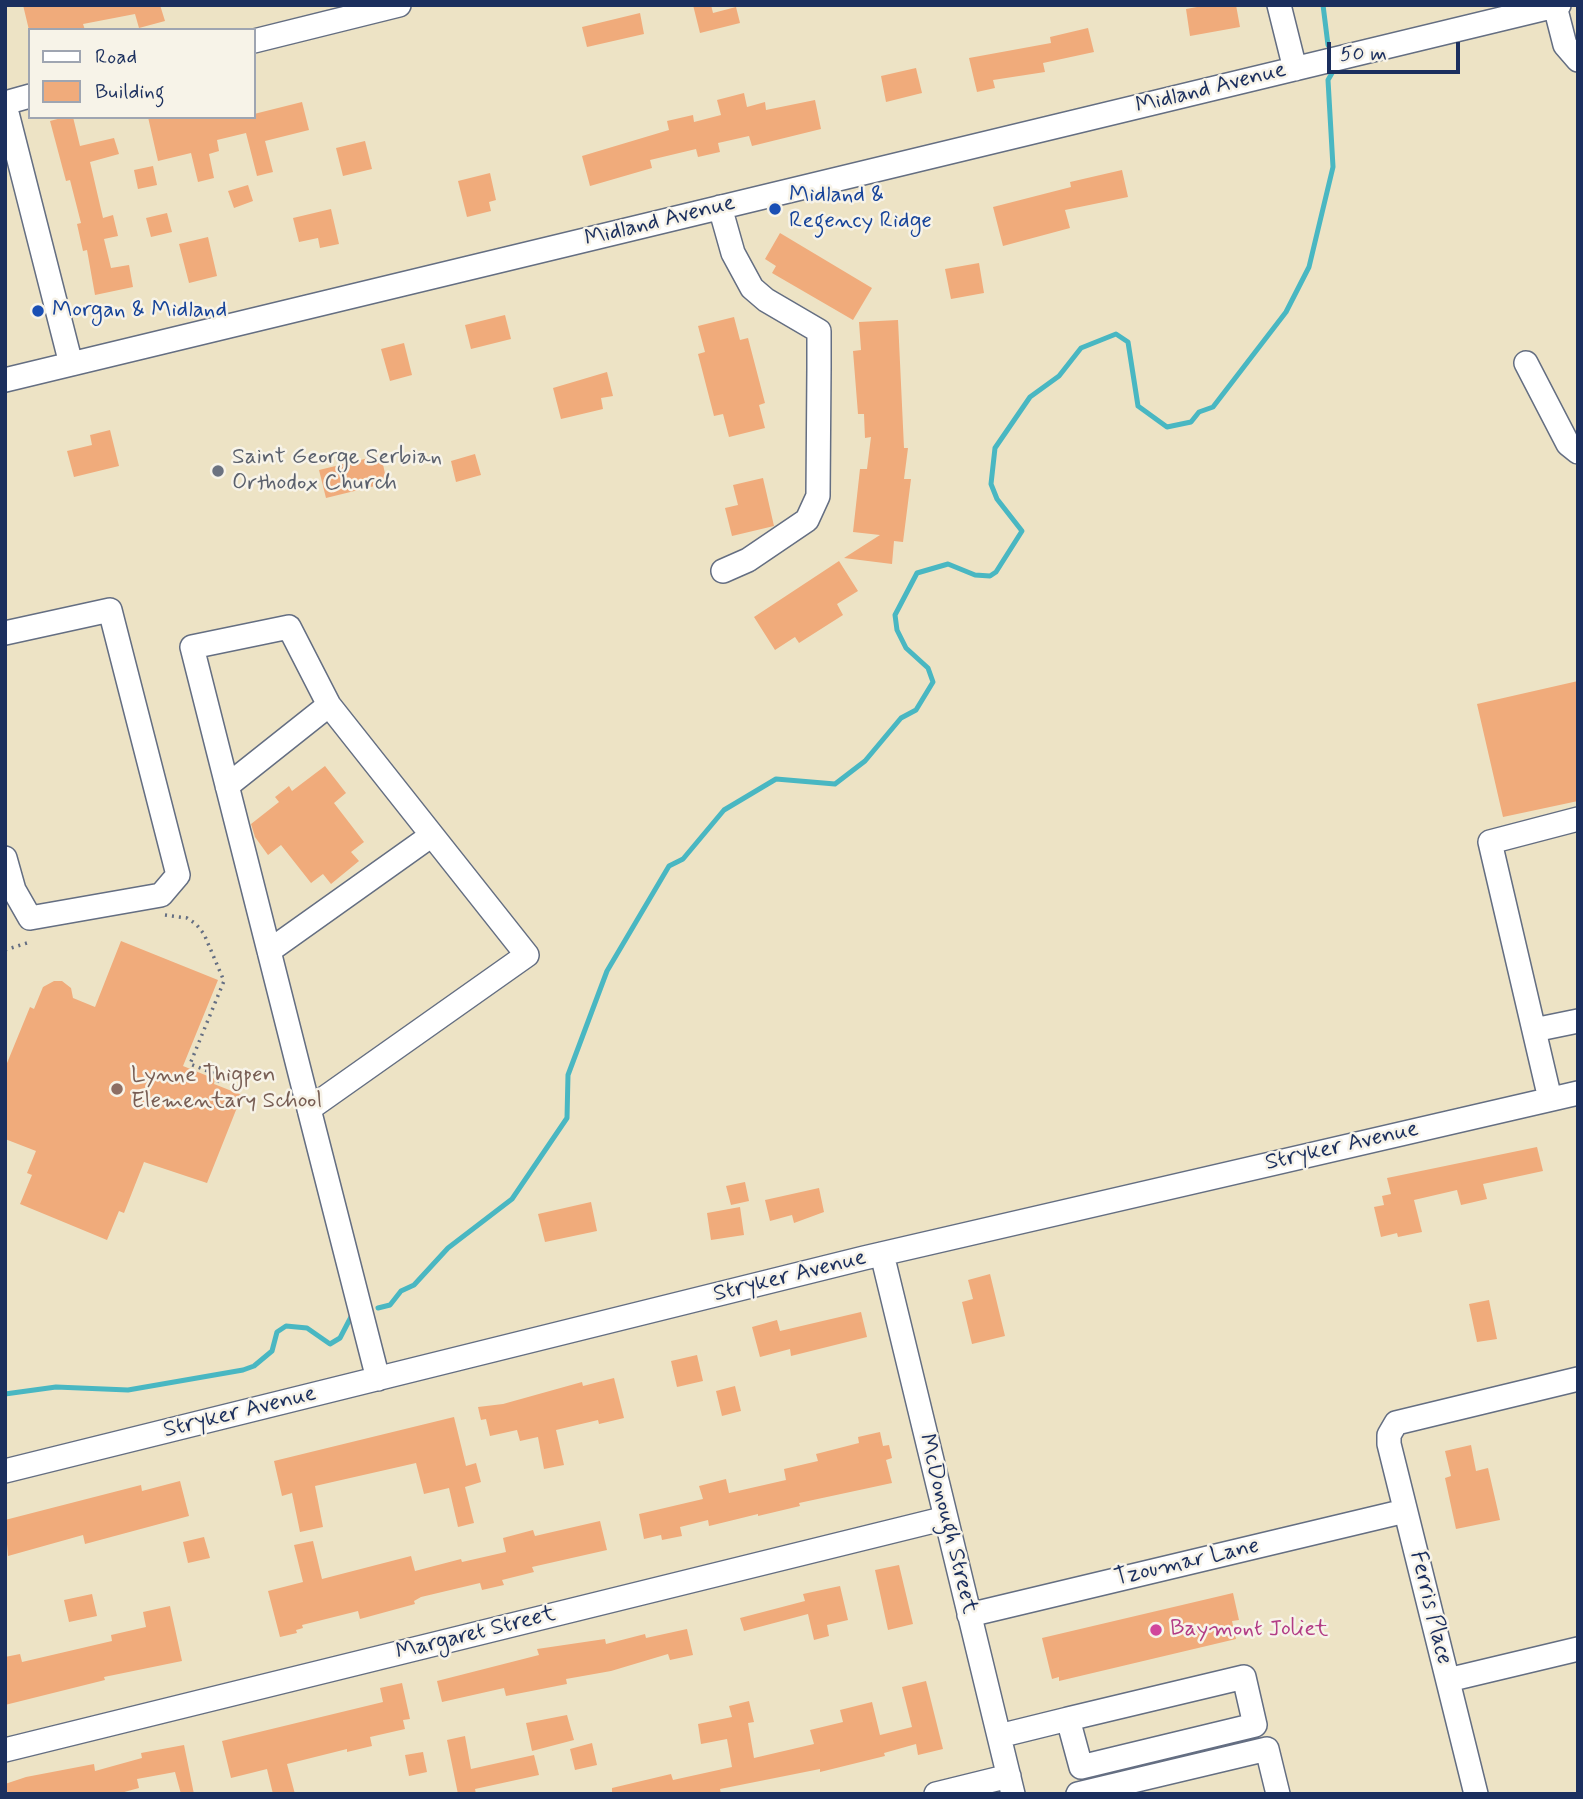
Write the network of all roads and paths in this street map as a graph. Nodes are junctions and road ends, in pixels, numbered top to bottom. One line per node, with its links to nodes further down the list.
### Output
1 (399, 5): 4 (street)
2 (1279, 5): 6 (street)
3 (1557, 6): 5 (street); 6 (street, Midland Avenue)
4 (256, 41)
5 (1578, 60)
6 (1295, 69): 9 (street, Midland Avenue)
7 (28, 97): 8 (street)
8 (5, 104): 11 (street)
9 (720, 207): 11 (street, Midland Avenue); 14 (street)
10 (1526, 363): 13 (street)
11 (71, 364): 12 (street, Midland Avenue)
12 (5, 380)
13 (1578, 452)
14 (723, 571)
15 (5, 633): 20 (street)
16 (329, 705): 17 (street); 17 (street); 19 (street)
17 (227, 786): 24 (street)
18 (1578, 819): 26 (street)
19 (432, 835): 24 (street); 30 (street)
20 (5, 858)
21 (162, 915): 27 (path)
22 (30, 942): 23 (path)
23 (5, 950)
24 (269, 951): 30 (street)
25 (1578, 1021): 26 (street)
26 (1534, 1030): 29 (street)
27 (217, 1083)
28 (1578, 1093): 29 (street, Stryker Avenue)
29 (1550, 1099): 31 (street, Stryker Avenue)
30 (309, 1110): 32 (street)
31 (882, 1254): 32 (street, Stryker Avenue); 36 (street, McDonough Street)
32 (378, 1379): 34 (street, Stryker Avenue)
33 (1578, 1379): 35 (street, Ferris Place)
34 (5, 1471)
35 (1405, 1511): 37 (street, Tzoumar Lane); 39 (street, Ferris Place)
36 (946, 1518): 37 (street, McDonough Street); 42 (street, Margaret Street)
37 (969, 1615): 41 (street, McDonough Street)
38 (1578, 1649): 39 (street)
39 (1448, 1680): 47 (street, Ferris Place)
40 (1068, 1719): 40 (street); 41 (street)
41 (999, 1736): 43 (street, McDonough Street)
42 (5, 1750)
43 (1011, 1785): 44 (street)
44 (936, 1794)
45 (1078, 1794): 46 (street)
46 (1278, 1794)
47 (1476, 1794)

